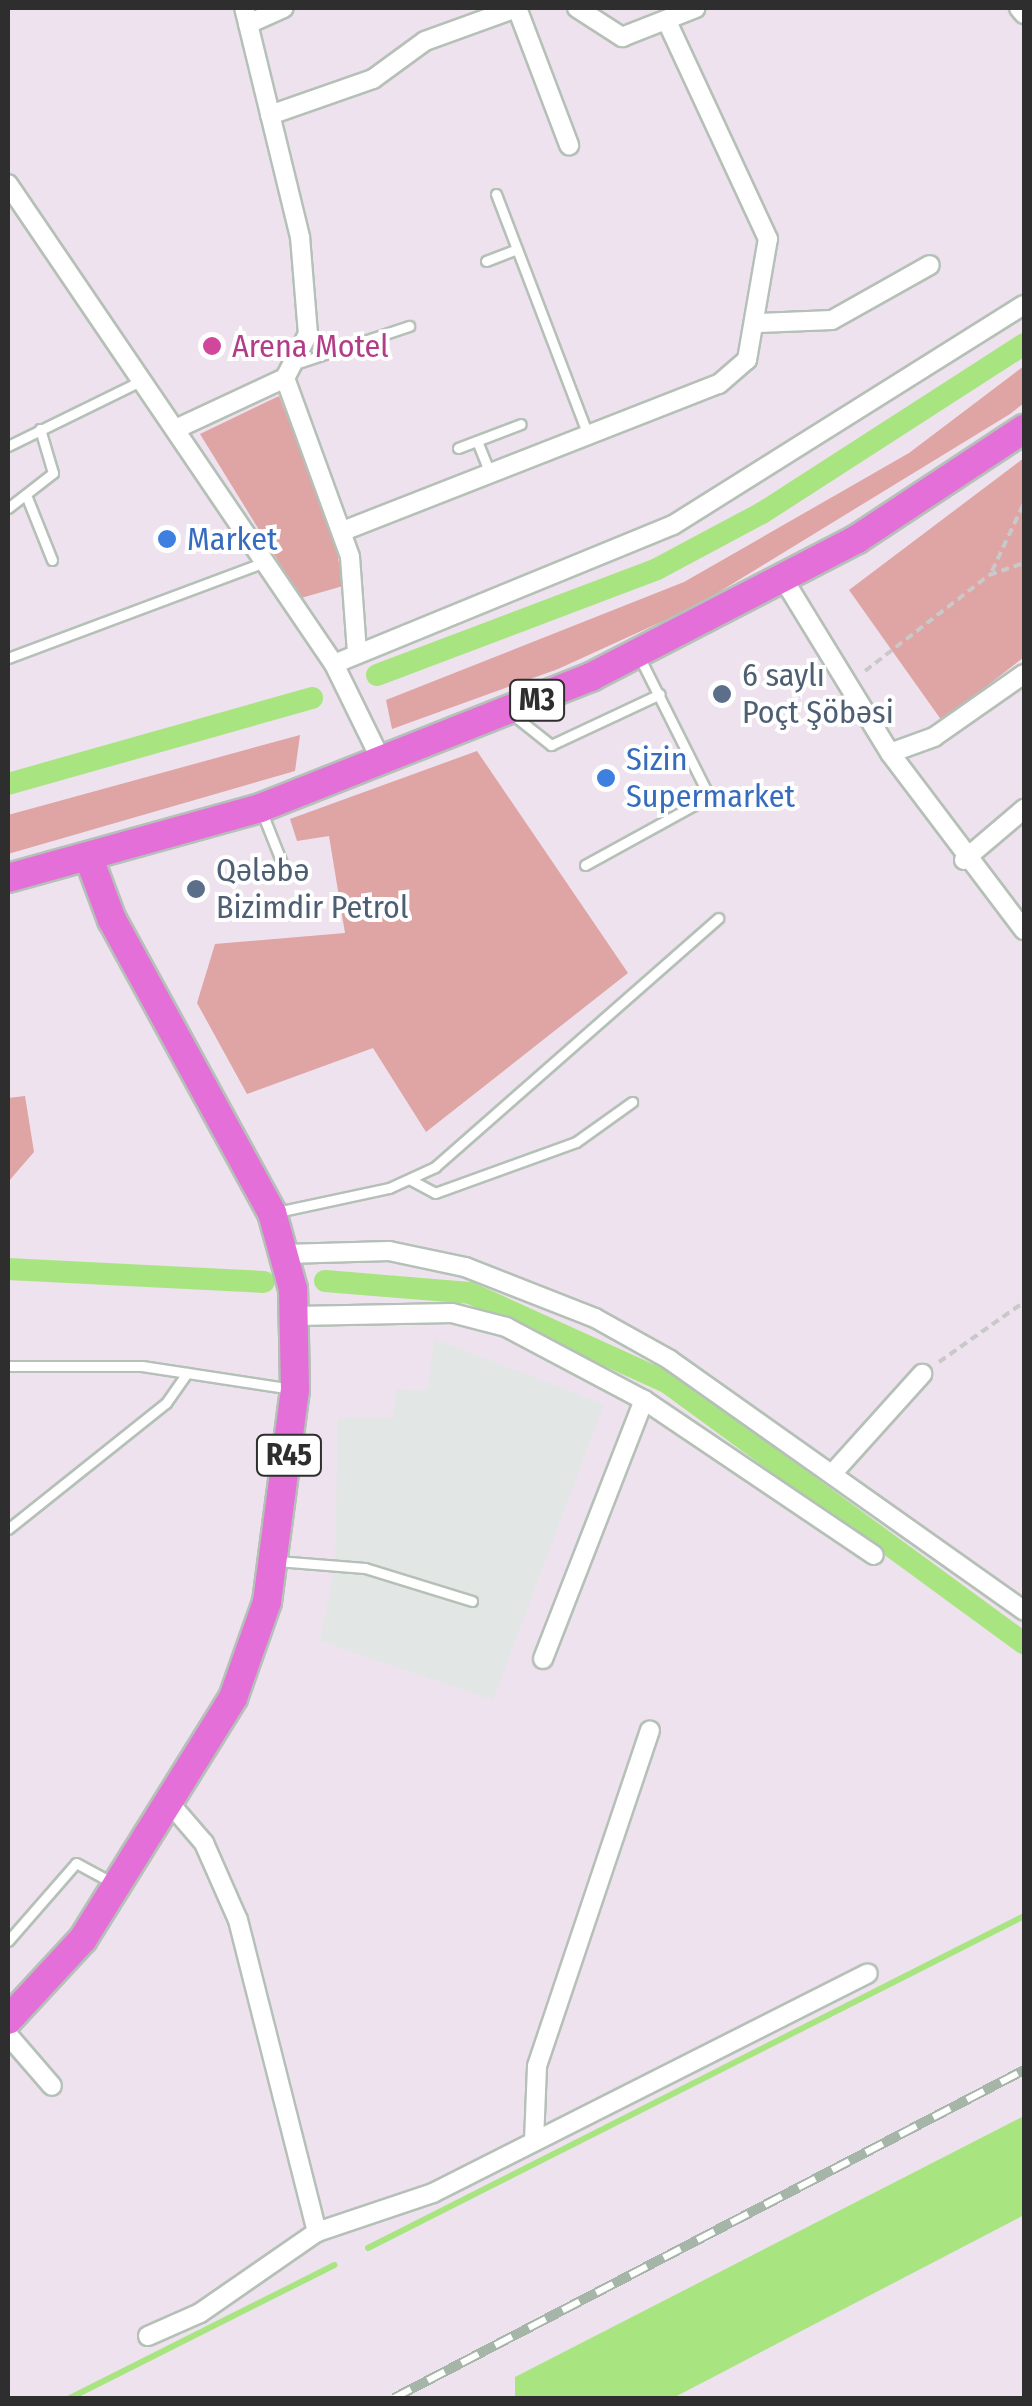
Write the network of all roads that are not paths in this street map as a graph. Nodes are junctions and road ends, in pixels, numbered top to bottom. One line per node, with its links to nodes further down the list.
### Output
1 (284, 8): 7 (street)
2 (517, 8): 9 (street); 10 (street)
3 (577, 8): 8 (street)
4 (696, 8): 8 (street)
5 (1019, 8): 6 (street)
6 (1024, 14)
7 (246, 16): 9 (street)
8 (668, 24): 17 (street)
9 (270, 115): 19 (street)
10 (569, 145)
11 (8, 184): 21 (street)
12 (496, 194): 13 (lane)
13 (517, 249): 14 (lane); 26 (lane)
14 (486, 261)
15 (930, 265): 17 (street)
16 (1024, 304): 38 (street)
17 (760, 323): 26 (street)
18 (409, 326): 19 (lane)
19 (300, 362): 20 (street)
20 (285, 378): 23 (street); 33 (street)
21 (146, 379): 23 (street); 24 (lane)
22 (520, 424): 27 (lane)
23 (180, 427): 35 (street)
24 (40, 429): 28 (lane); 31 (lane)
25 (1024, 430): 36 (main road, M3)
26 (588, 435): 30 (street)
27 (477, 441): 29 (lane); 30 (lane)
28 (8, 446)
29 (458, 448)
30 (490, 474): 33 (street)
31 (26, 496): 32 (lane); 34 (lane)
32 (8, 508)
33 (343, 531): 38 (street)
34 (52, 560)
35 (267, 561): 40 (lane); 41 (street)
36 (784, 580): 39 (main road, M3); 45 (street)
37 (8, 644): 40 (lane)
38 (357, 652): 41 (street)
39 (638, 656): 43 (lane); 44 (main road, M3)
40 (10, 657)
41 (334, 664): 46 (street)
42 (1024, 674): 45 (street)
43 (660, 694): 44 (lane); 52 (lane)
44 (510, 712): 46 (main road, M3)
45 (890, 753): 50 (street)
46 (382, 764): 47 (main road, M3)
47 (260, 808): 49 (main road, M3); 51 (lane)
48 (1024, 808): 50 (street)
49 (89, 858): 53 (main road, M3); 58 (main road, R45)
50 (964, 860): 55 (street)
51 (282, 863)
52 (584, 864)
53 (8, 878)
54 (718, 918): 57 (lane)
55 (1024, 930)
56 (632, 1102): 57 (lane)
57 (411, 1180): 58 (lane)
58 (272, 1214): 59 (main road, R45)
59 (285, 1254): 60 (main road, R45); 66 (street)
60 (296, 1316): 64 (main road, R45); 65 (street)
61 (8, 1366): 62 (lane)
62 (187, 1373): 64 (lane); 67 (lane)
63 (922, 1374): 66 (street)
64 (294, 1390): 69 (main road, R45)
65 (644, 1400): 68 (street); 72 (street)
66 (832, 1474): 71 (street)
67 (8, 1529)
68 (874, 1555)
69 (274, 1561): 70 (lane); 74 (main road, R45)
70 (472, 1601)
71 (1024, 1611)
72 (543, 1658)
73 (650, 1730): 80 (street)
74 (173, 1807): 75 (main road, R45); 81 (street)
75 (119, 1888): 76 (lane); 78 (main road, R45)
76 (8, 1941)
77 (868, 1973): 80 (street)
78 (10, 2018): 79 (street)
79 (52, 2086)
80 (534, 2142): 81 (street)
81 (317, 2232): 82 (street)
82 (148, 2336)

